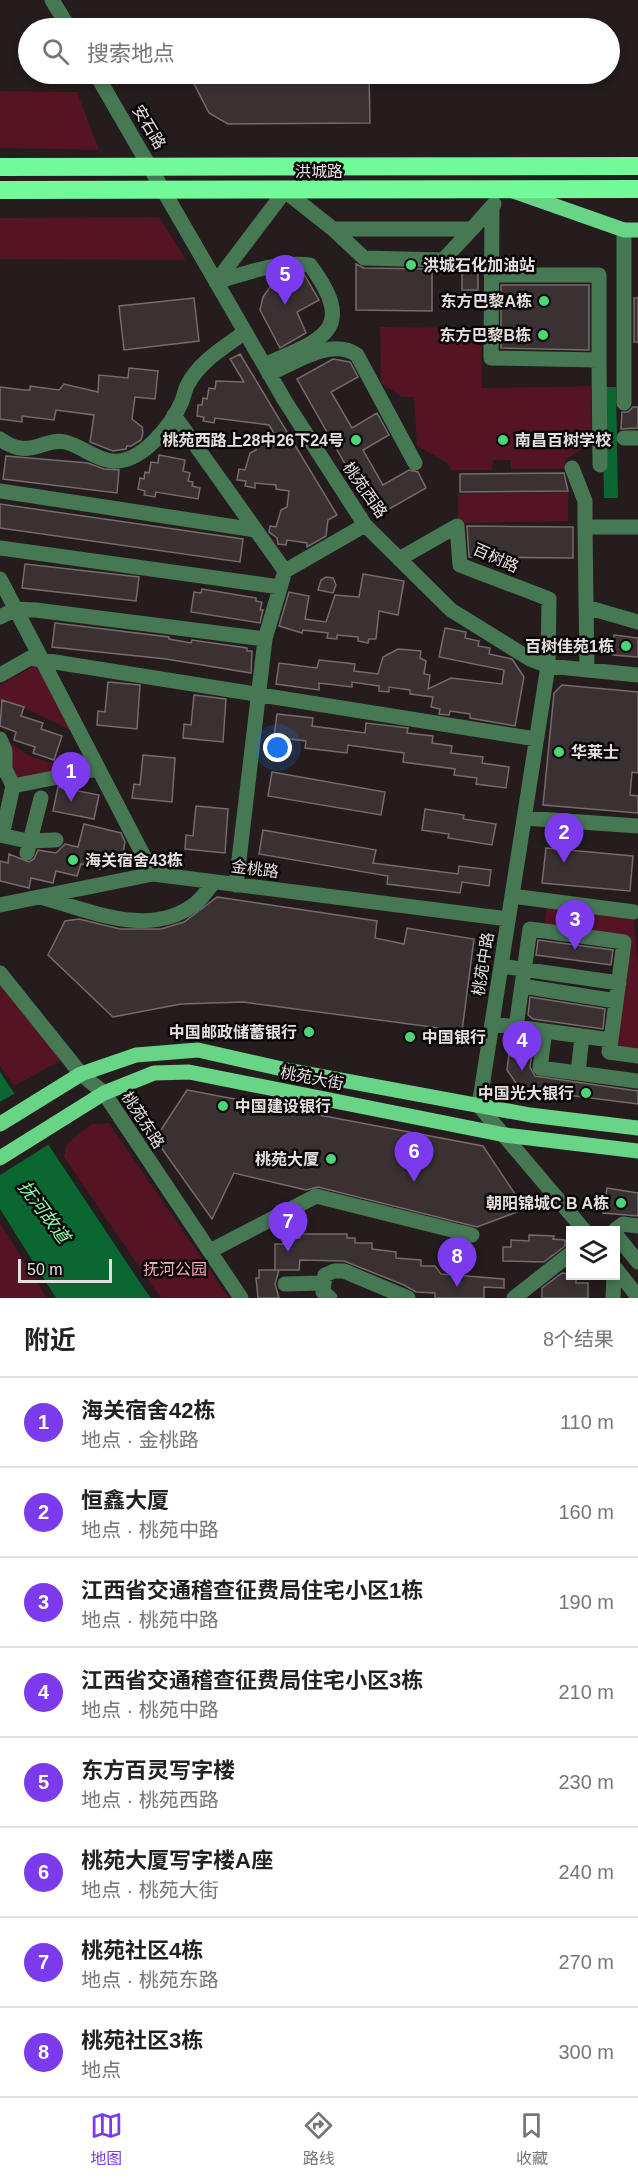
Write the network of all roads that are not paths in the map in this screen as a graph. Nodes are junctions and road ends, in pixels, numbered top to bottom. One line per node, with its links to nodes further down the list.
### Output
1 (52, 0): 2 (street)
2 (63, 18)
3 (102, 84): 6 (street, 安石路)
4 (638, 166): 6 (highway, 洪城路)
5 (0, 167): 6 (highway, 洪城路)
6 (152, 167): 11 (street, 桃苑西路)
7 (507, 189): 8 (highway, 洪城路); 10 (highway, 洪城路); 12 (street); 15 (main road)
8 (638, 189)
9 (0, 190): 11 (highway, 洪城路)
10 (285, 190): 11 (highway, 洪城路); 13 (street); 18 (street)
11 (165, 191): 18 (street, 桃苑西路)
12 (492, 207): 14 (street); 17 (street)
13 (333, 228): 14 (street); 14 (street)
14 (472, 229)
15 (631, 230): 16 (street)
16 (631, 273): 19 (street)
17 (491, 275): 22 (street); 22 (street)
18 (216, 282): 20 (street, 桃苑西路); 23 (street)
19 (631, 295): 21 (street)
20 (245, 332): 23 (street, 桃苑西路); 25 (street)
21 (631, 336): 24 (street)
22 (599, 360): 28 (street)
23 (266, 369): 27 (street); 31 (street, 桃苑西路)
24 (628, 396)
25 (174, 415): 26 (street); 34 (street)
26 (0, 439)
27 (415, 463)
28 (600, 465)
29 (572, 468): 32 (street)
30 (0, 491): 34 (street)
31 (365, 525): 36 (street, 桃苑西路); 37 (street)
32 (585, 527): 33 (street); 41 (street)
33 (638, 527)
34 (256, 530): 37 (street)
35 (0, 548): 39 (street)
36 (399, 559): 47 (street, 桃苑西路); 47 (street, 百树路)
37 (285, 571): 39 (street)
38 (0, 579): 40 (street)
39 (280, 587): 45 (street)
40 (13, 603): 42 (street); 43 (street); 45 (street); 46 (street)
41 (586, 607): 44 (street); 48 (street)
42 (0, 610)
43 (0, 617)
44 (638, 622)
45 (265, 639): 51 (street)
46 (43, 662): 49 (street); 51 (street); 54 (street)
47 (548, 666): 48 (street, 桃苑西路); 53 (street, 桃苑中路)
48 (587, 670): 50 (street, 桃苑西路)
49 (0, 675)
50 (638, 675)
51 (259, 694): 53 (street); 65 (street)
52 (0, 739): 55 (street)
53 (536, 739): 58 (street, 桃苑中路)
54 (98, 769): 56 (street); 63 (street)
55 (3, 770): 56 (street)
56 (13, 786): 60 (street)
57 (41, 798): 62 (street)
58 (524, 818): 59 (street); 66 (street, 桃苑中路)
59 (638, 826)
60 (0, 834): 62 (street)
61 (56, 840): 62 (street)
62 (29, 847)
63 (153, 874): 64 (street, 金桃路); 67 (street, 金桃路)
64 (214, 882): 65 (street, 金桃路); 67 (street)
65 (236, 885): 70 (street, 金桃路)
66 (512, 896): 69 (street); 70 (street, 桃苑中路)
67 (41, 897): 68 (street, 金桃路)
68 (0, 905)
69 (634, 912)
70 (508, 919): 71 (street, 桃苑中路)
71 (501, 966): 72 (street); 77 (street, 桃苑中路)
72 (525, 970): 74 (street); 74 (street); 75 (street)
73 (0, 973): 84 (street, 桃苑东路)
74 (619, 983): 76 (street)
75 (522, 986): 76 (street); 78 (street)
76 (616, 1001): 81 (street)
77 (492, 1024): 78 (street); 87 (street, 桃苑中路)
78 (516, 1027): 79 (street)
79 (545, 1031): 80 (street); 83 (street)
80 (582, 1036): 81 (street); 83 (street)
81 (611, 1040): 82 (street)
82 (638, 1056)
83 (578, 1073): 85 (street)
84 (81, 1074): 86 (street, 桃苑东路); 87 (main road, 桃苑大街); 88 (main road, 桃苑大街)
85 (638, 1078)
86 (104, 1093): 90 (main road, 桃苑大街); 92 (main road, 桃苑大街); 98 (street, 桃苑东路)
87 (478, 1106): 89 (main road, 桃苑大街); 90 (street)
88 (0, 1125)
89 (638, 1128)
90 (505, 1135): 91 (main road, 桃苑大街); 93 (street)
91 (638, 1151)
92 (0, 1158)
93 (581, 1226)
94 (620, 1226): 95 (street)
95 (638, 1226)
96 (472, 1235): 98 (street)
97 (620, 1241): 100 (street)
98 (210, 1251): 106 (street, 桃苑东路)
99 (566, 1257): 109 (street)
100 (638, 1262)
101 (620, 1275): 105 (street)
102 (614, 1280): 110 (street)
103 (323, 1283): 104 (street); 107 (street); 108 (street)
104 (285, 1284)
105 (638, 1297)
106 (241, 1298)
107 (330, 1298)
108 (408, 1298)
109 (514, 1298)
110 (613, 1298)

